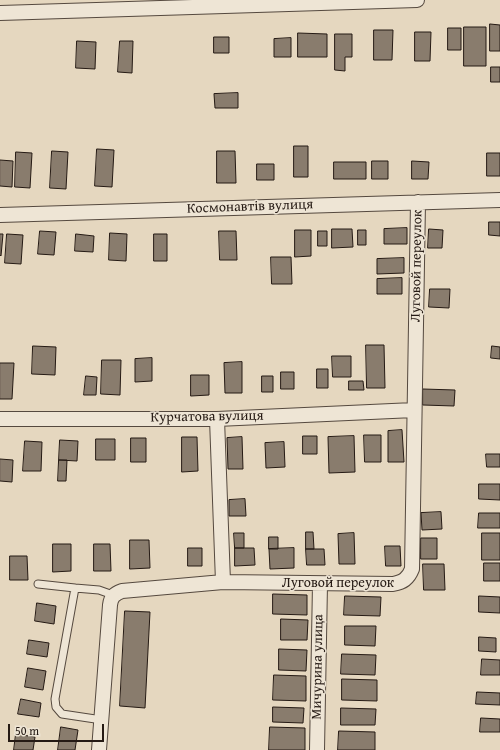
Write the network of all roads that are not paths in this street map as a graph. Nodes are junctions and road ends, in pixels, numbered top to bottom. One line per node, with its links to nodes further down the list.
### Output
1 (417, 0): 2 (street)
2 (204, 3): 3 (street)
3 (0, 13)
4 (500, 200): 5 (street, Космонавтів вулиця)
5 (418, 202): 6 (street, Космонавтів вулиця); 7 (street, Луговой переулок)
6 (0, 215)
7 (414, 410): 8 (street, Курчатова вулиця); 12 (street, Луговой переулок)
8 (218, 418): 9 (street, Курчатова вулиця); 10 (street)
9 (0, 419)
10 (223, 582): 12 (street, Луговой переулок); 14 (street, Луговой переулок)
11 (38, 584): 13 (lane)
12 (320, 584): 17 (street, Мичурина улица)
13 (75, 588): 14 (lane); 15 (lane)
14 (113, 595): 15 (street)
15 (102, 720): 16 (street)
16 (99, 750)
17 (317, 750)

